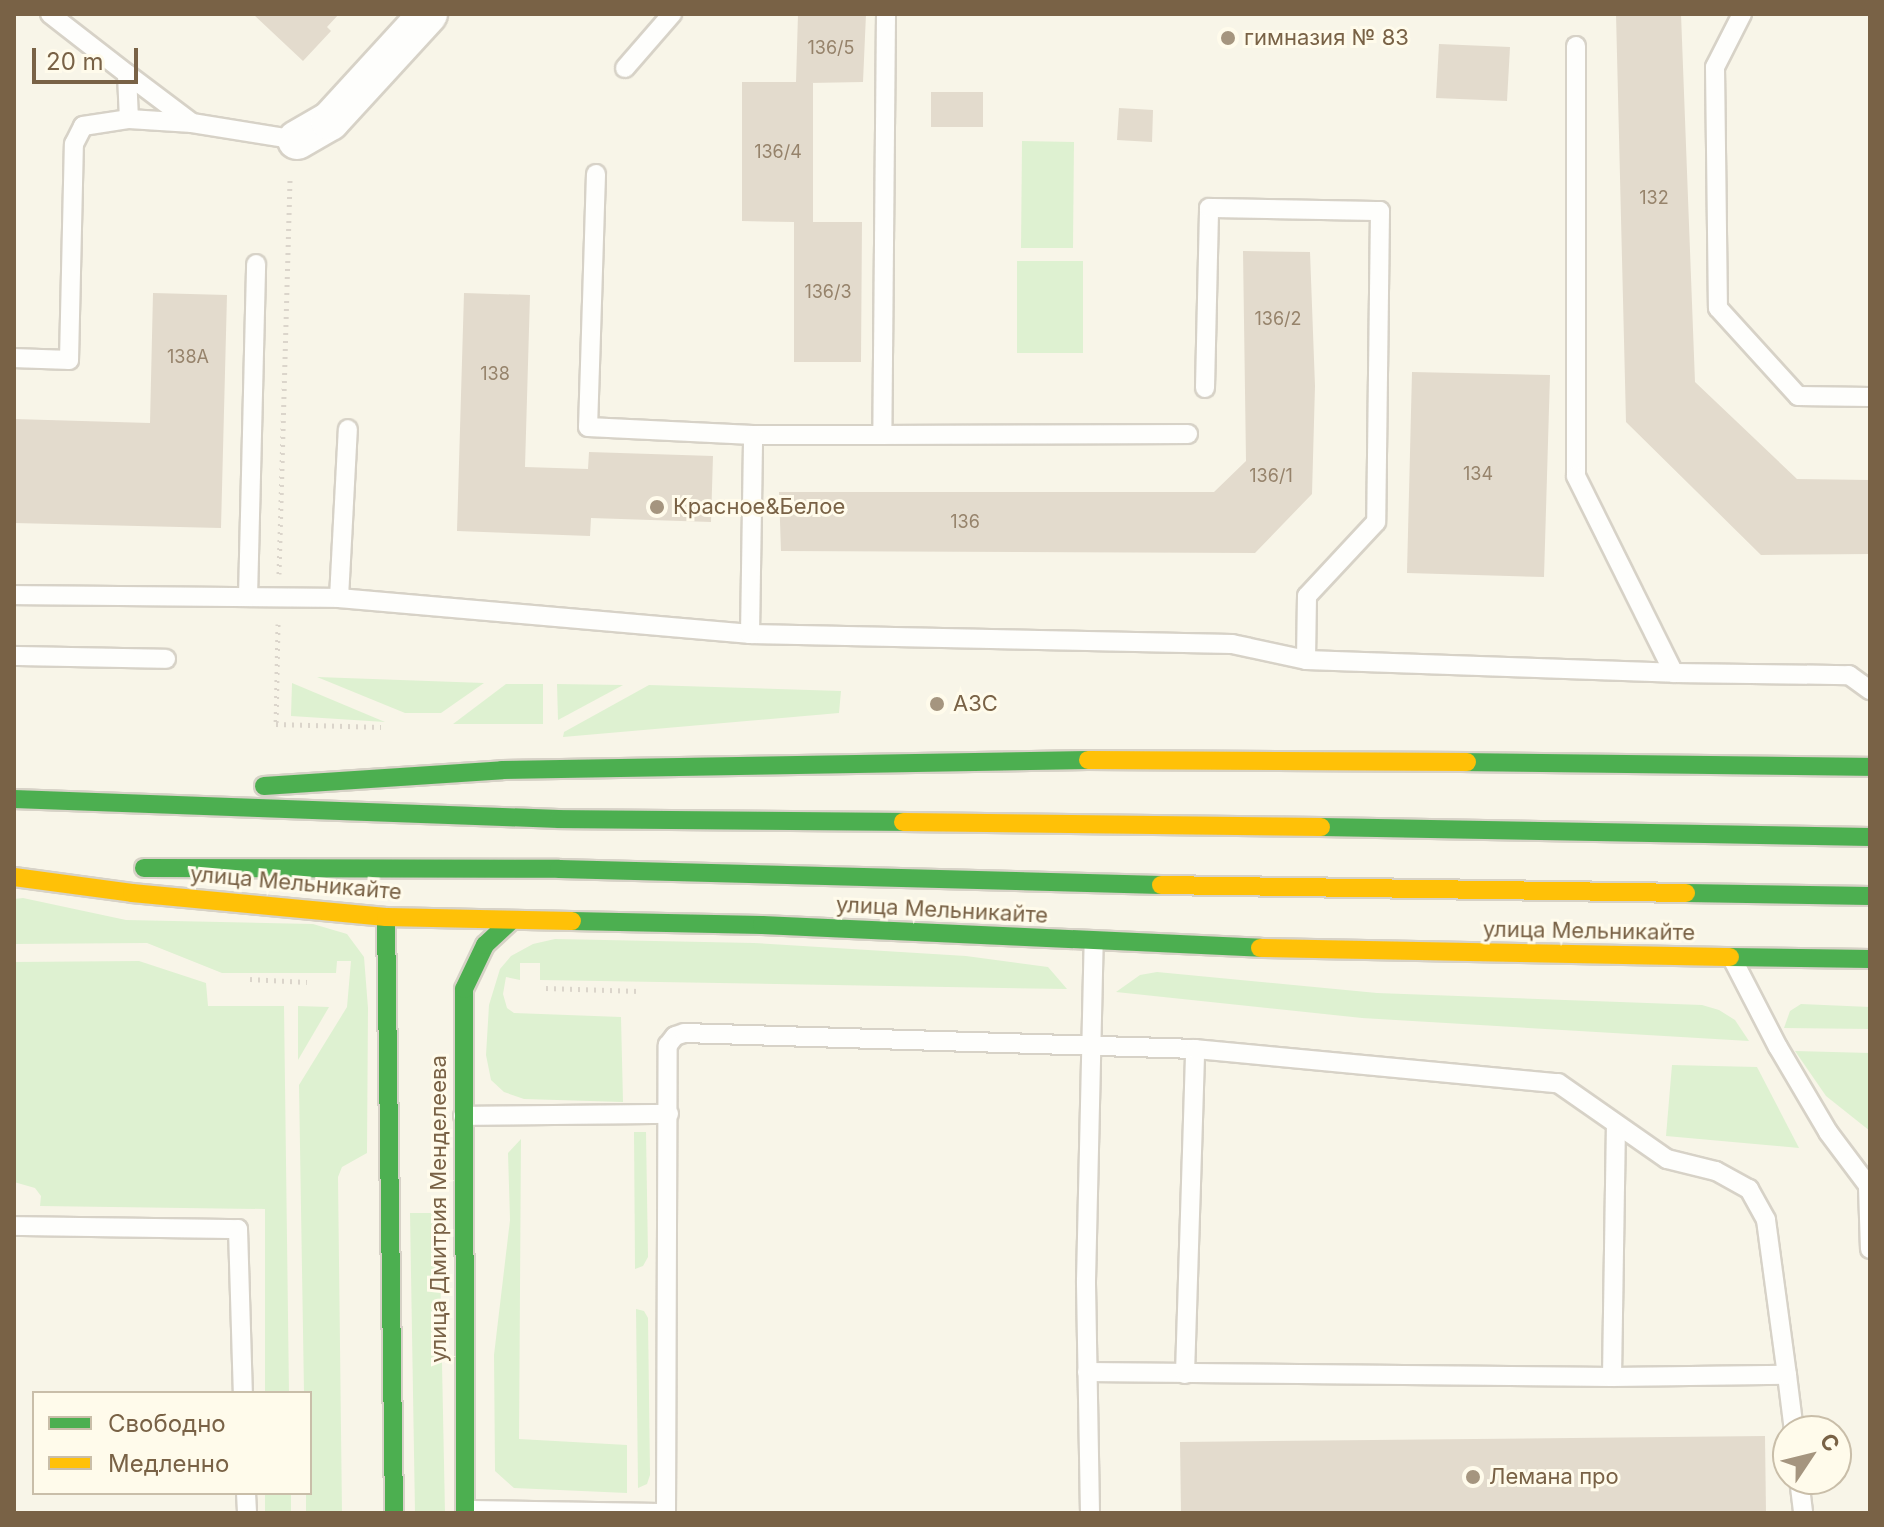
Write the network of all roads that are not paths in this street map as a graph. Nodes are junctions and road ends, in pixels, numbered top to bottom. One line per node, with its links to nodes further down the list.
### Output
1 (50, 14): 8 (lane)
2 (428, 14): 11 (street)
3 (672, 14): 7 (lane)
4 (886, 14): 20 (lane)
5 (1742, 14): 16 (lane)
6 (1576, 46): 28 (lane)
7 (625, 68)
8 (127, 74): 9 (lane); 10 (lane)
9 (129, 119): 10 (lane); 14 (lane)
10 (192, 123): 11 (lane)
11 (297, 140)
12 (596, 174): 19 (lane)
13 (256, 264): 22 (lane)
14 (14, 358)
15 (1205, 388): 27 (lane)
16 (1870, 397)
17 (348, 429): 23 (lane)
18 (1188, 434): 20 (lane)
19 (753, 435): 20 (lane); 24 (lane)
20 (882, 435)
21 (14, 595): 22 (lane)
22 (248, 597): 23 (lane)
23 (339, 598): 24 (lane)
24 (750, 634): 27 (lane)
25 (14, 656): 26 (lane)
26 (166, 659)
27 (1306, 660): 28 (lane)
28 (1674, 673): 29 (lane)
29 (1870, 690)
30 (1865, 763): 32 (main road)
31 (14, 799): 32 (main road)
32 (70, 800): 33 (main road)
33 (1870, 837)
34 (89, 868): 36 (main road)
35 (120, 868): 38 (main road, улица Мельникайте)
36 (14, 869)
37 (14, 877): 39 (main road, улица Мельникайте)
38 (1870, 896)
39 (386, 917): 40 (main road, улица Мельникайте); 62 (main road)
40 (511, 921): 41 (main road, улица Мельникайте); 49 (main road, улица Дмитрия Менделеева)
41 (1094, 941): 42 (main road, улица Мельникайте); 46 (lane)
42 (1731, 958): 44 (main road, улица Мельникайте); 51 (lane)
43 (1870, 959): 44 (main road, улица Мельникайте)
44 (1793, 960): 45 (main road)
45 (1870, 969)
46 (1093, 1044): 47 (lane); 48 (lane); 54 (lane)
47 (1195, 1049): 50 (lane); 55 (lane)
48 (669, 1114): 49 (lane); 64 (lane)
49 (463, 1116): 60 (main road, улица Дмитрия Менделеева)
50 (1616, 1127): 56 (lane); 57 (lane)
51 (1869, 1187): 53 (lane)
52 (14, 1226): 58 (lane)
53 (1870, 1249)
54 (1087, 1372): 55 (lane); 65 (lane)
55 (1185, 1374): 57 (lane)
56 (1787, 1375): 57 (lane); 59 (lane)
57 (1612, 1377)
58 (243, 1391)
59 (1792, 1415)
60 (465, 1511): 61 (lane)
61 (548, 1512): 63 (lane)
62 (394, 1513)
63 (600, 1513): 64 (lane)
64 (666, 1513)
65 (1090, 1513)

